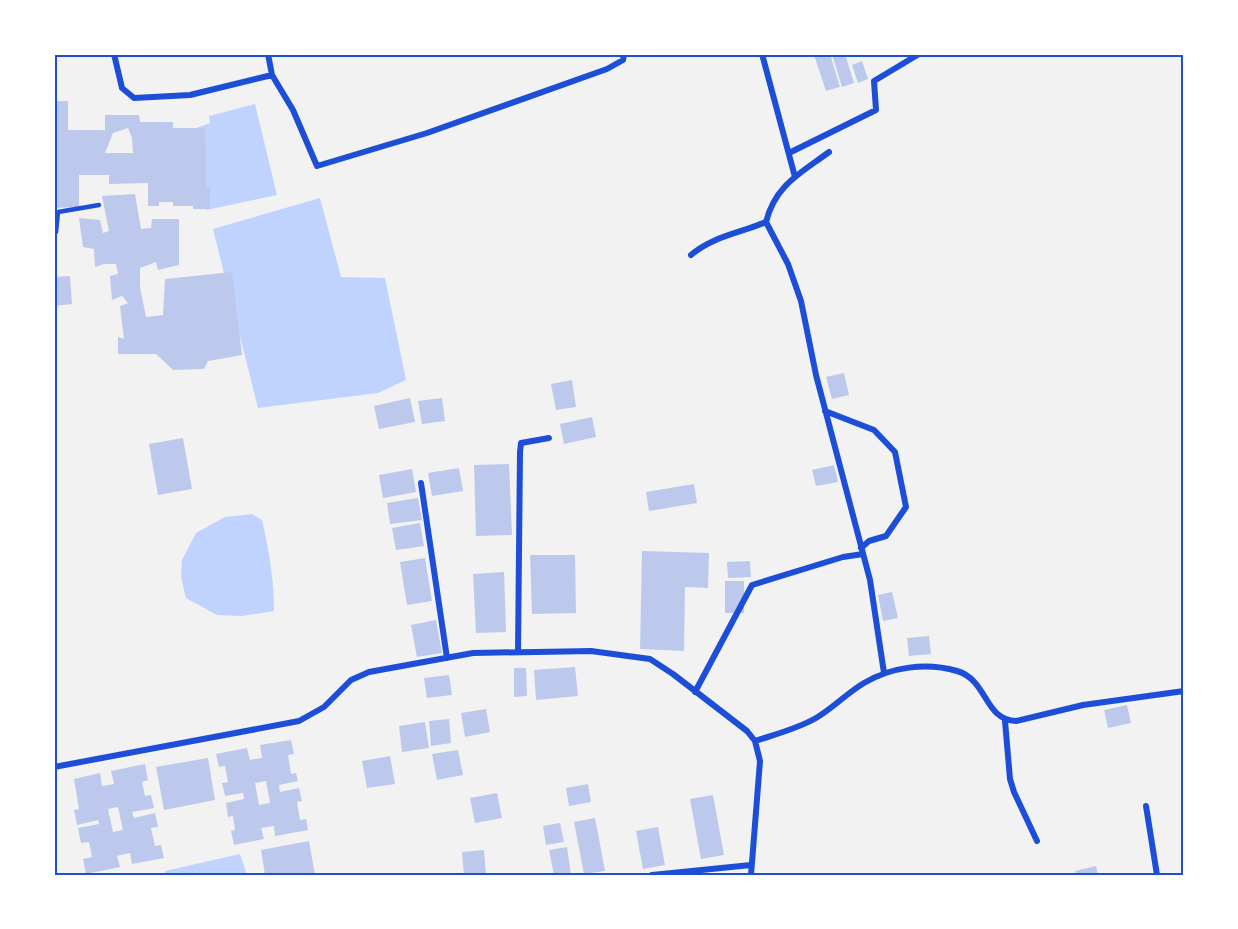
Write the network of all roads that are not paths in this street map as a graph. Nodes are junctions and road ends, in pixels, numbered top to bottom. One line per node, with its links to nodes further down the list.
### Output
1 (114, 54): 6 (street)
2 (268, 54): 6 (street)
3 (624, 54): 6 (street)
4 (762, 54): 8 (street)
5 (919, 54): 8 (street)
6 (272, 75)
7 (829, 152): 9 (street)
8 (789, 153): 9 (street)
9 (795, 177): 11 (street)
10 (99, 205): 12 (lane)
11 (766, 222): 13 (street); 14 (street)
12 (54, 232)
13 (691, 255)
14 (825, 411): 17 (street); 17 (street)
15 (549, 438): 18 (street)
16 (421, 483): 19 (street)
17 (862, 551): 20 (street); 22 (street)
18 (518, 652): 19 (street); 22 (street)
19 (447, 658): 25 (street)
20 (884, 673): 23 (street); 24 (street)
21 (1184, 691): 23 (street)
22 (695, 692): 24 (street)
23 (1005, 721): 27 (street)
24 (755, 741): 28 (street)
25 (54, 767)
26 (1146, 806): 31 (street)
27 (1037, 841)
28 (751, 865): 29 (street); 30 (street)
29 (652, 875)
30 (751, 875)
31 (1157, 875)

